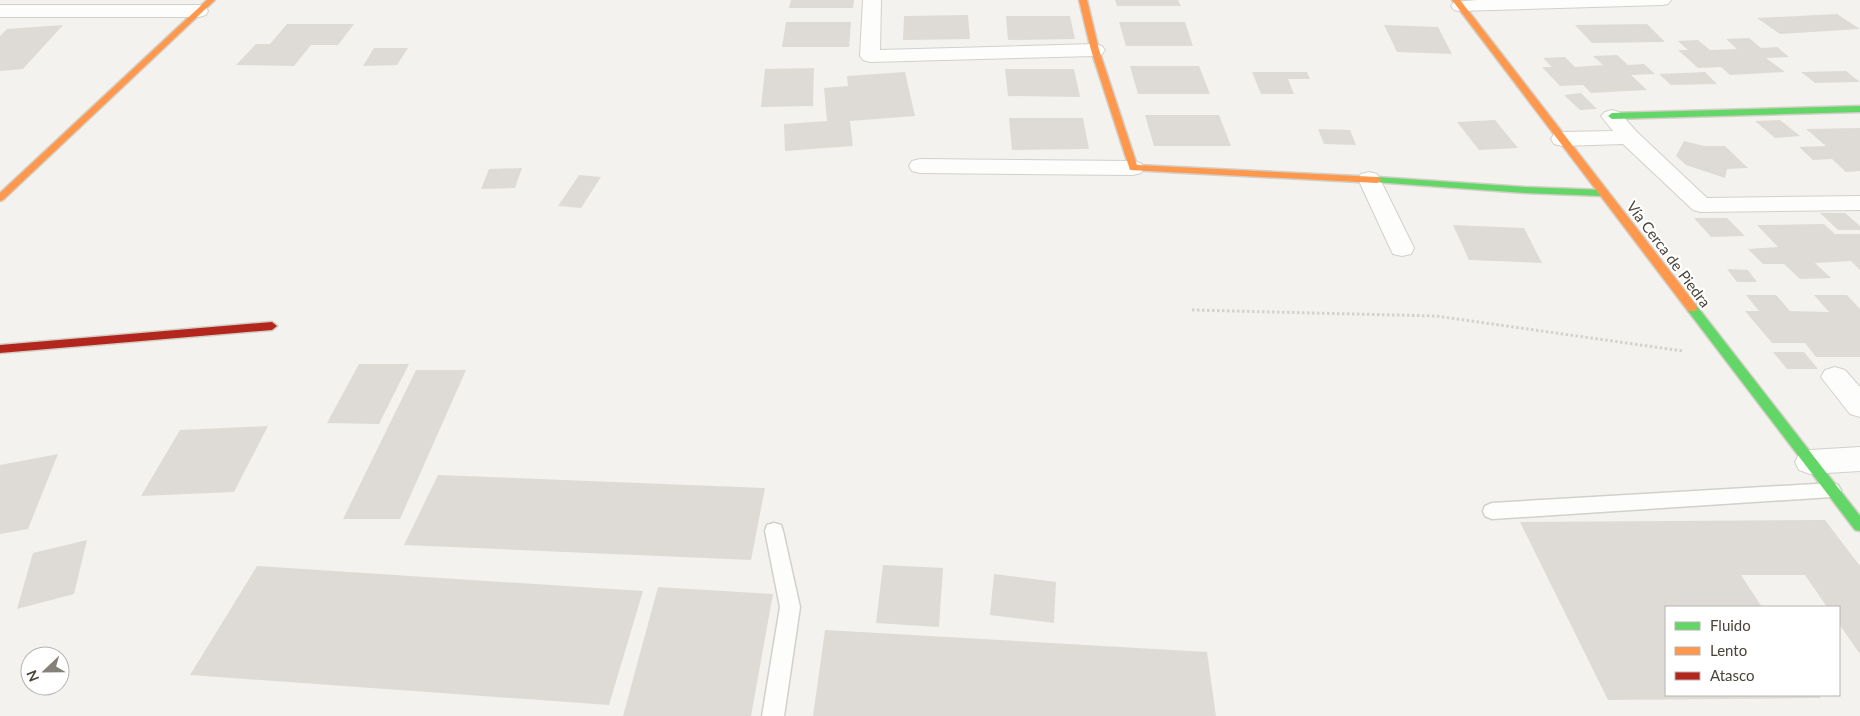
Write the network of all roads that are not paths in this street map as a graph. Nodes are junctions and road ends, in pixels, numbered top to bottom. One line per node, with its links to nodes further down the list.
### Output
1 (872, 0): 7 (street)
2 (1083, 0): 7 (street)
3 (1662, 0): 4 (street)
4 (1458, 3): 11 (street, Vía Cerca de Piedra)
5 (205, 5): 6 (street); 16 (street)
6 (0, 11)
7 (1095, 50): 13 (street)
8 (1860, 109): 9 (street)
9 (1612, 116): 10 (street)
10 (1629, 137): 11 (street); 17 (street)
11 (1562, 139): 15 (street, Vía Cerca de Piedra)
12 (920, 166): 13 (street)
13 (1133, 168): 14 (street)
14 (1369, 179): 15 (street); 18 (street)
15 (1604, 193): 24 (street, Vía Cerca de Piedra)
16 (0, 198)
17 (1860, 203)
18 (1402, 248)
19 (272, 326): 20 (street)
20 (0, 349)
21 (1860, 377): 22 (street)
22 (1860, 406)
23 (1860, 459): 24 (street)
24 (1810, 462): 25 (street, Vía Cerca de Piedra)
25 (1832, 490): 26 (lane); 27 (street, Vía Cerca de Piedra)
26 (1492, 512)
27 (1860, 526)
28 (774, 531): 29 (lane)
29 (773, 716)

